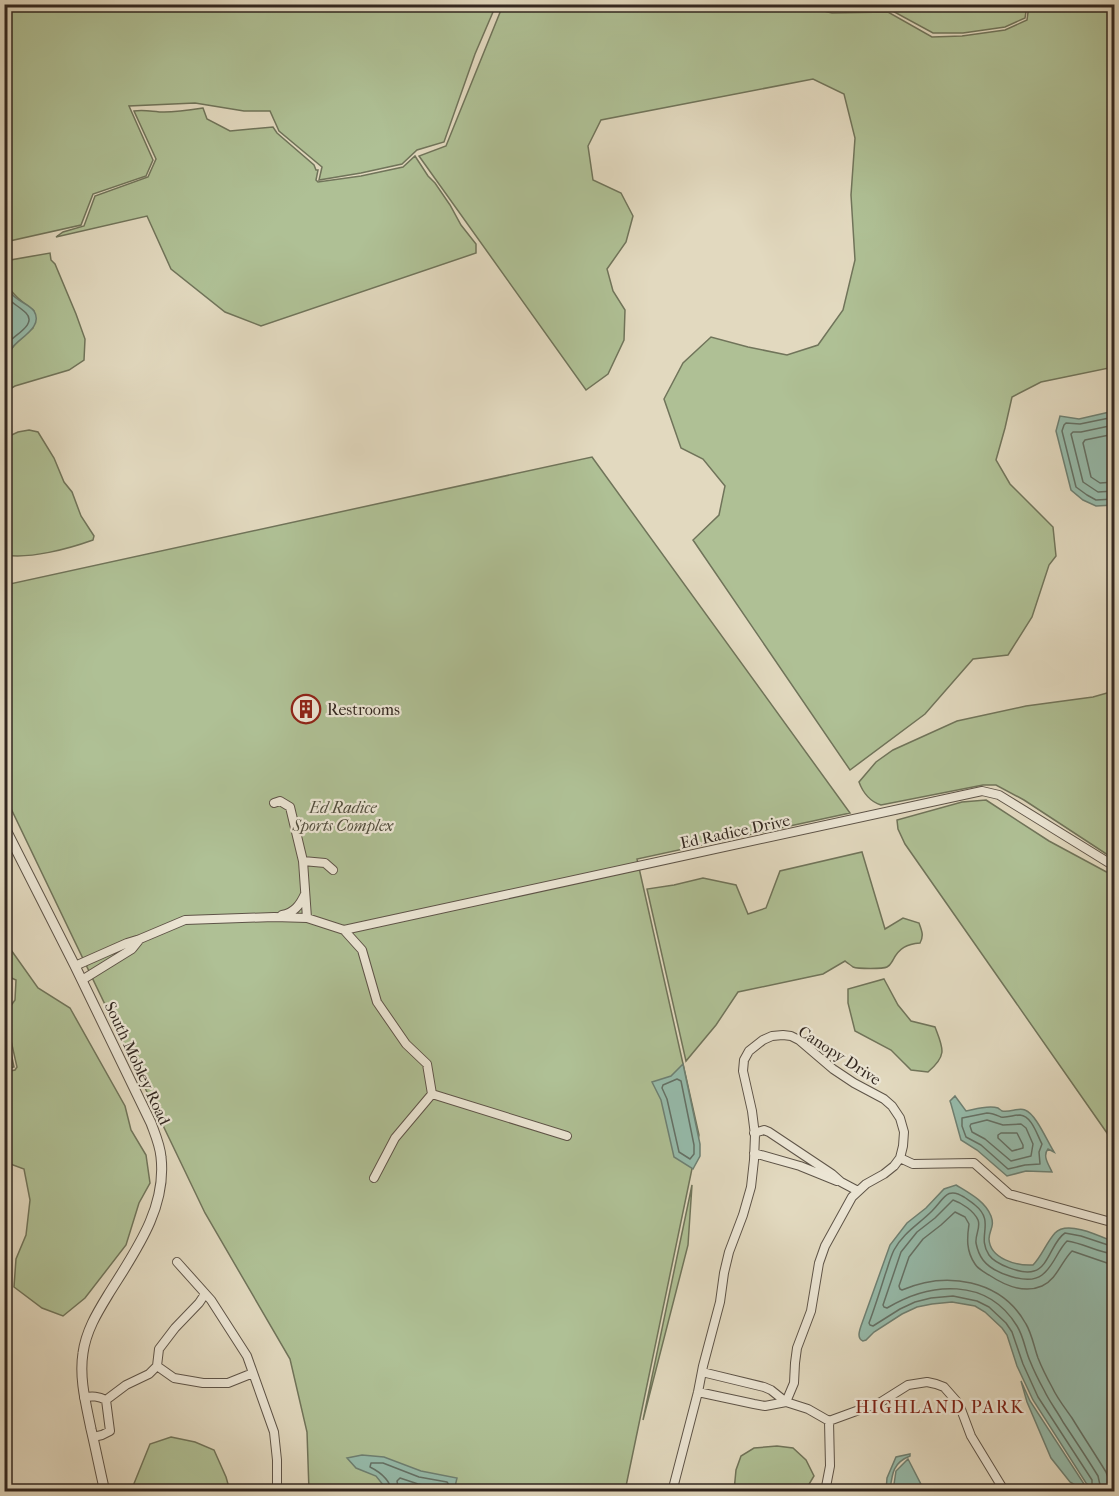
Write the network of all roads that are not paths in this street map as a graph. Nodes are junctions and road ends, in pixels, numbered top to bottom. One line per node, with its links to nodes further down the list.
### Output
1 (274, 802): 3 (street)
2 (4, 826): 11 (street, South Mobley Road)
3 (303, 861): 5 (street); 6 (street)
4 (1114, 866): 9 (street, Ed Radice Drive)
5 (333, 870)
6 (305, 893): 7 (street); 8 (street)
7 (274, 917): 8 (street); 10 (street)
8 (307, 918): 9 (street)
9 (344, 930): 13 (street)
10 (140, 939): 11 (street); 12 (street)
11 (75, 966): 12 (street, South Mobley Road)
12 (82, 980): 28 (street, South Mobley Road)
13 (432, 1094): 15 (street); 18 (street)
14 (754, 1132): 16 (street, Canopy Drive); 17 (street, Canopy Drive); 19 (street)
15 (567, 1136)
16 (754, 1153): 19 (street); 25 (street, Canopy Drive)
17 (900, 1158): 20 (street); 21 (street)
18 (374, 1178)
19 (841, 1182): 20 (street)
20 (858, 1191): 30 (street)
21 (1114, 1226)
22 (177, 1262): 23 (street)
23 (205, 1294): 24 (street); 26 (street)
24 (157, 1366): 26 (street); 29 (street)
25 (702, 1372): 27 (street, Canopy Drive); 30 (street)
26 (253, 1373): 34 (street)
27 (698, 1392): 30 (street); 35 (street, Canopy Drive)
28 (84, 1397): 29 (street); 32 (street, South Mobley Road)
29 (106, 1400): 32 (street)
30 (786, 1402): 31 (street)
31 (829, 1421): 36 (street); 37 (street)
32 (93, 1437): 33 (street, South Mobley Road)
33 (105, 1491)
34 (277, 1491)
35 (672, 1491)
36 (825, 1491)
37 (1005, 1491)

